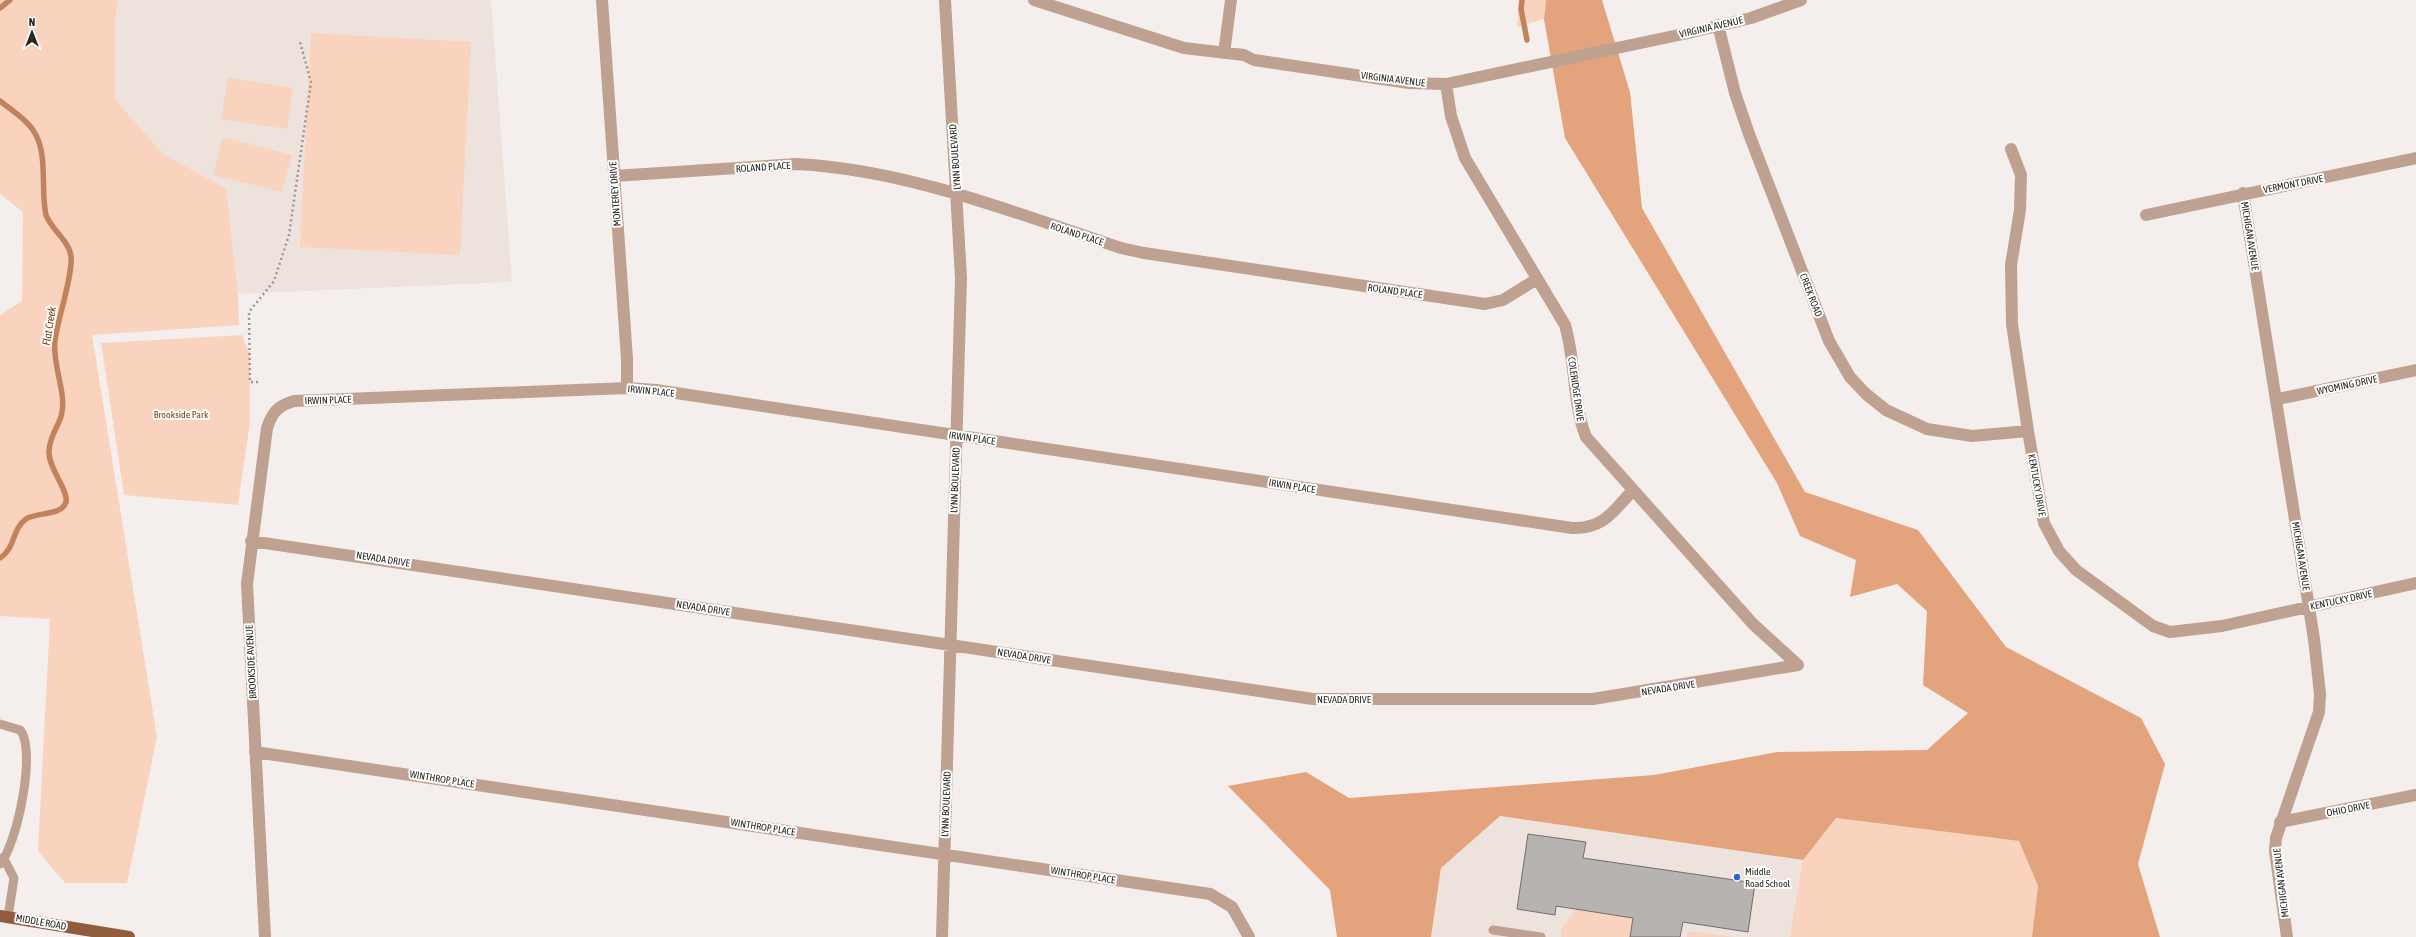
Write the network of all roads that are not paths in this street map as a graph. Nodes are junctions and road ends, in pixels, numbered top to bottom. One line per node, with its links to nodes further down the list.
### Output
1 (602, 0): 11 (street, MONTEREY DRIVE)
2 (944, 0): 13 (street, LYNN BOULEVARD)
3 (1034, 0): 7 (street, VIRGINIA AVENUE)
4 (1231, 0): 7 (street)
5 (1801, 0): 6 (street, VIRGINIA AVENUE)
6 (1718, 25): 8 (street, VIRGINIA AVENUE); 20 (street, CREEK ROAD)
7 (1224, 53): 8 (street, VIRGINIA AVENUE)
8 (1446, 84): 15 (street, COLERIDGE DRIVE)
9 (2011, 149): 20 (street, KENTUCKY DRIVE)
10 (2416, 158): 12 (street, VERMONT DRIVE)
11 (614, 176): 13 (street, ROLAND PLACE); 17 (street, MONTEREY DRIVE)
12 (2243, 193): 14 (street, VERMONT DRIVE); 18 (street, MICHIGAN AVENUE)
13 (957, 194): 15 (street, ROLAND PLACE); 21 (street, LYNN BOULEVARD)
14 (2146, 215)
15 (1537, 279): 22 (street, COLERIDGE DRIVE)
16 (2416, 370): 18 (street, WYOMING DRIVE)
17 (627, 388): 19 (street, IRWIN PLACE); 21 (street, IRWIN PLACE)
18 (2278, 399): 25 (street, MICHIGAN AVENUE)
19 (294, 401): 23 (street, BROOKSIDE AVENUE)
20 (2028, 431): 25 (street, KENTUCKY DRIVE)
21 (956, 435): 22 (street, IRWIN PLACE); 26 (street, LYNN BOULEVARD)
22 (1632, 490): 27 (street, COLERIDGE DRIVE)
23 (251, 541): 26 (street, NEVADA DRIVE); 29 (street, BROOKSIDE AVENUE)
24 (2416, 583): 25 (street, KENTUCKY DRIVE)
25 (2309, 607): 31 (street, MICHIGAN AVENUE)
26 (950, 645): 27 (street, NEVADA DRIVE); 32 (street, LYNN BOULEVARD)
27 (1798, 665)
28 (0, 724): 33 (lane)
29 (255, 752): 32 (street, WINTHROP PLACE); 37 (street, BROOKSIDE AVENUE)
30 (2416, 795): 31 (street, OHIO DRIVE)
31 (2280, 822): 41 (street, MICHIGAN AVENUE)
32 (944, 854): 38 (street, LYNN BOULEVARD); 39 (street, WINTHROP PLACE)
33 (1, 860): 34 (lane)
34 (4, 916): 36 (main road, MIDDLE ROAD)
35 (1492, 930): 40 (lane)
36 (129, 937)
37 (265, 937)
38 (942, 937)
39 (1249, 937)
40 (1541, 937)
41 (2287, 937)

